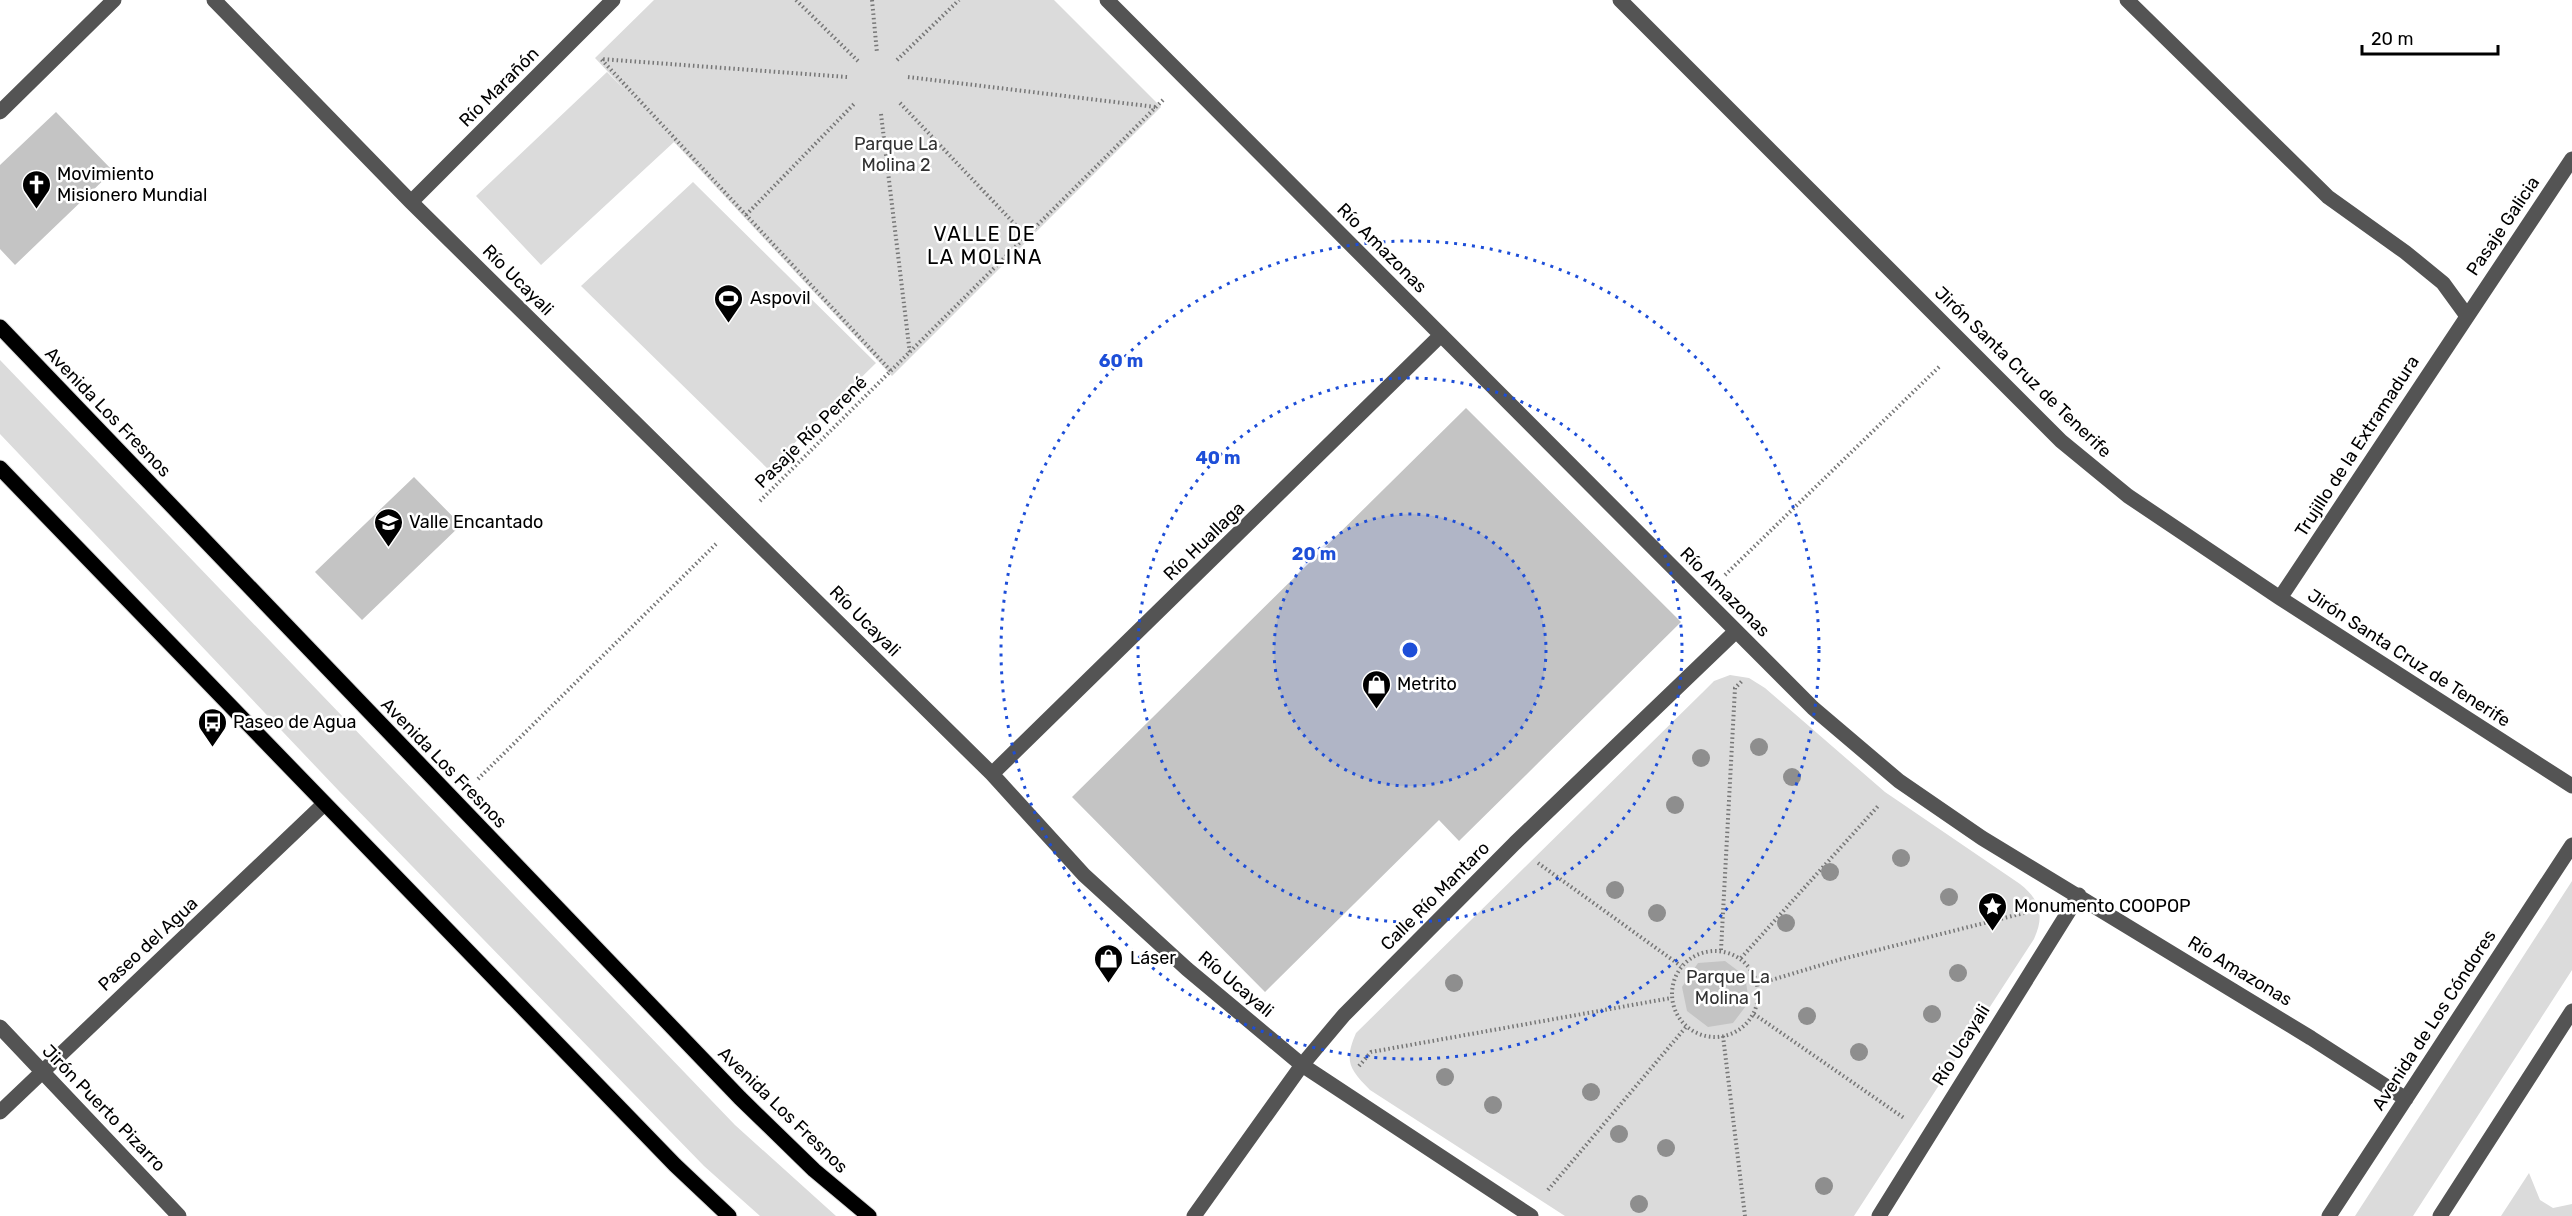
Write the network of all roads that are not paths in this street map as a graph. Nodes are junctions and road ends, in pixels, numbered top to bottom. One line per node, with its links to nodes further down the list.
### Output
1 (114, 0): 7 (street)
2 (214, 0): 9 (street, Río Ucayali)
3 (613, 0): 9 (street, Río Marañón)
4 (1107, 0): 12 (street, Río Amazonas)
5 (1620, 0): 14 (street, Jirón Santa Cruz de Tenerife)
6 (2127, 0): 10 (street)
7 (0, 112)
8 (2572, 159): 10 (street, Pasaje Galicia)
9 (411, 202): 16 (street, Río Ucayali)
10 (2467, 316): 14 (street, Trujillo de la Extramadura)
11 (0, 327): 29 (main road, Avenida Los Fresnos)
12 (1441, 335): 15 (street, Río Amazonas); 16 (street, Río Huallaga)
13 (0, 468): 18 (main road)
14 (2280, 598): 17 (street, Jirón Santa Cruz de Tenerife)
15 (1736, 631): 20 (street, Río Amazonas); 23 (street, Calle Río Mantaro)
16 (993, 774): 23 (street, Río Ucayali)
17 (2572, 786)
18 (324, 804): 24 (street, Paseo del Agua); 28 (main road)
19 (2572, 845): 25 (street, Avenida de Los Cóndores)
20 (2079, 895): 25 (street, Río Amazonas); 32 (street, Río Ucayali)
21 (2572, 1011): 34 (street)
22 (0, 1027): 24 (street, Jirón Puerto Pizarro)
23 (1302, 1065): 30 (street, Calle Río Mantaro); 31 (street, Río Ucayali)
24 (42, 1072): 26 (street, Paseo del Agua); 27 (street, Jirón Puerto Pizarro)
25 (2406, 1099): 33 (street, Avenida de Los Cóndores)
26 (0, 1112)
27 (179, 1216)
28 (729, 1216)
29 (869, 1216)
30 (1194, 1216)
31 (1531, 1216)
32 (1879, 1216)
33 (2329, 1216)
34 (2440, 1216)

